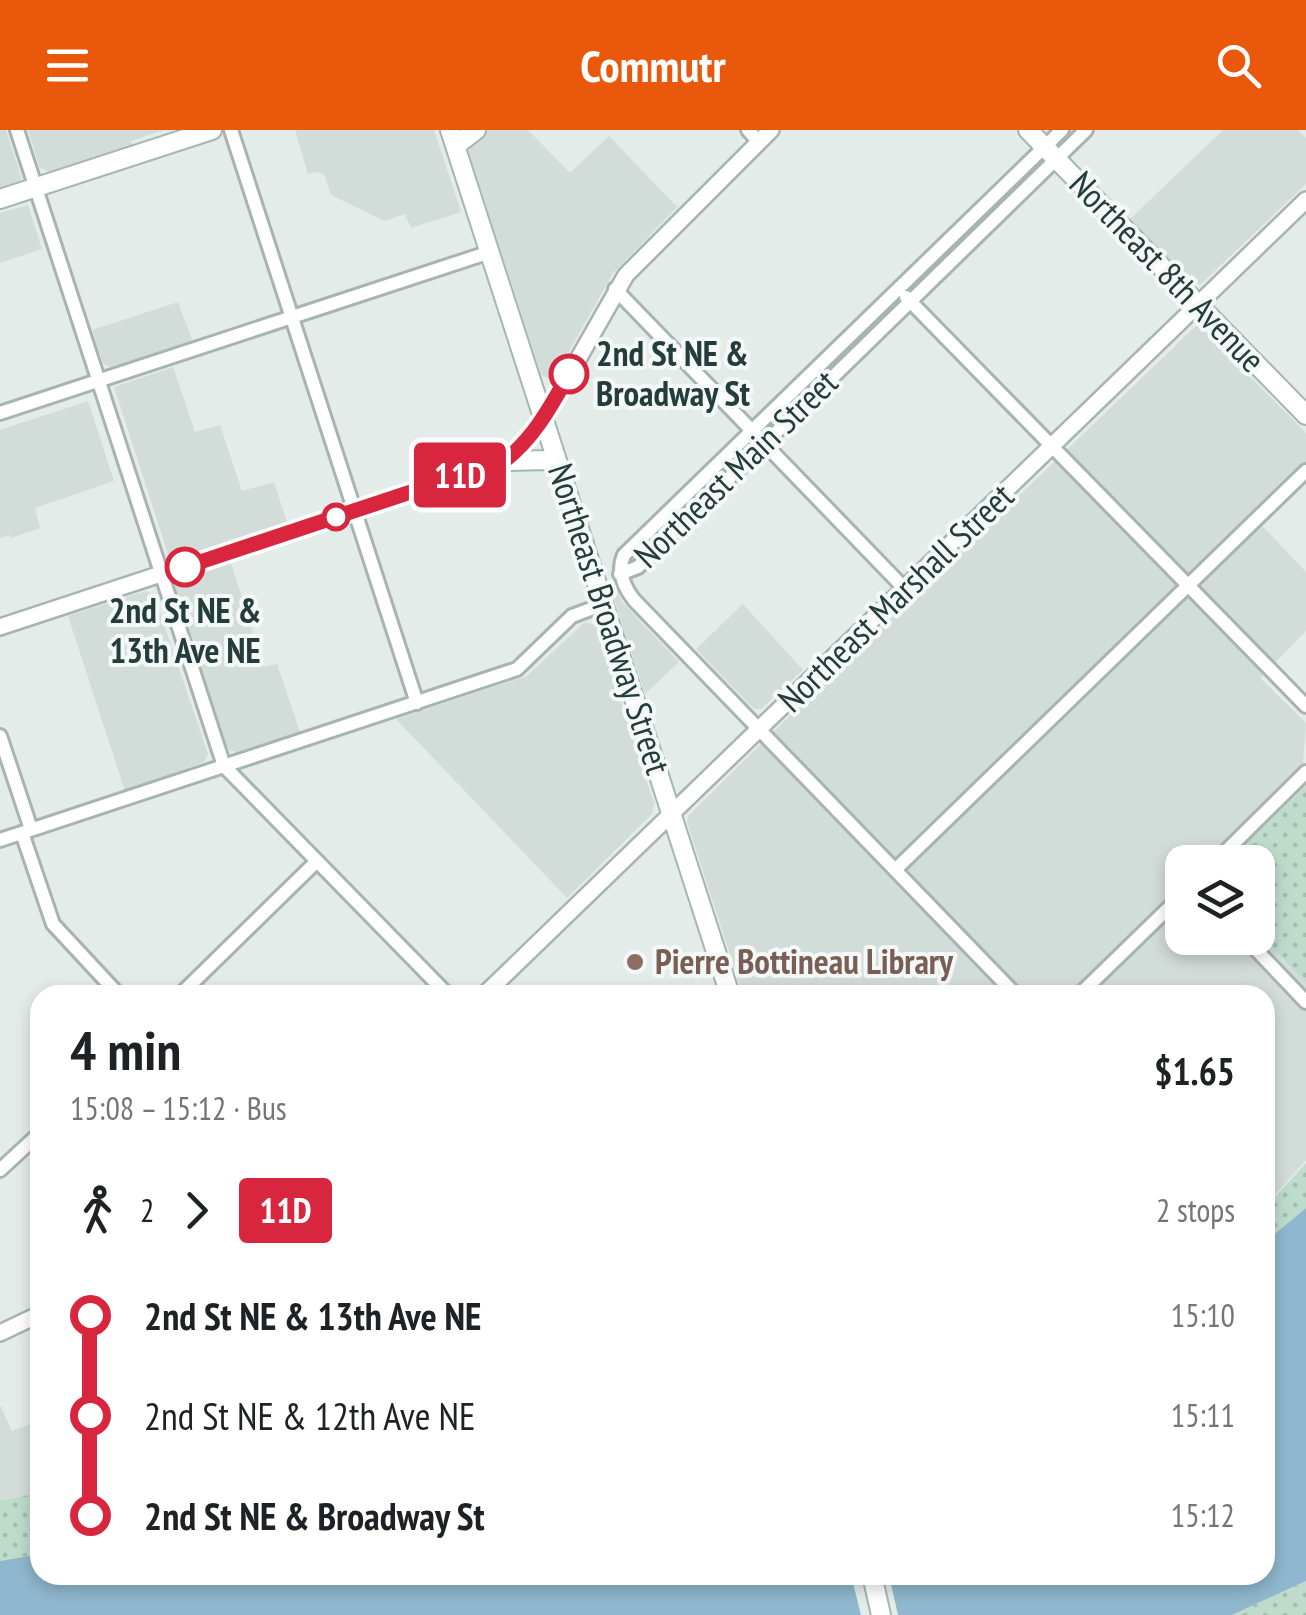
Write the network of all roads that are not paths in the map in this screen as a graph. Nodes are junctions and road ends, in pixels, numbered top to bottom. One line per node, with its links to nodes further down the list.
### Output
1 (17, 130): 11 (street)
2 (212, 130): 11 (main road)
3 (231, 130): 19 (street)
4 (476, 130): 9 (main road)
5 (1028, 130): 10 (main road, Northeast 8th Avenue)
6 (1062, 130): 10 (street, Northeast Main Street)
7 (1086, 130): 10 (street, Northeast Main Street)
8 (759, 134): 15 (street)
9 (452, 138): 14 (main road, Northeast Broadway Street)
10 (1051, 153): 16 (street, Northeast Main Street); 17 (street, Northeast Main Street); 18 (main road, Northeast 8th Avenue)
11 (35, 188): 12 (main road); 20 (street)
12 (0, 199)
13 (1306, 200): 18 (street, Northeast Marshall Street)
14 (490, 252): 19 (street); 23 (main road, Northeast Broadway Street)
15 (615, 289): 23 (street); 24 (street)
16 (899, 289): 17 (street); 24 (street, Northeast Main Street)
17 (910, 301): 25 (street, Northeast Main Street); 26 (street)
18 (1198, 306): 22 (main road, Northeast 8th Avenue); 26 (street, Northeast Marshall Street)
19 (292, 318): 20 (street); 30 (street)
20 (98, 380): 21 (street); 31 (street)
21 (0, 413)
22 (1306, 415)
23 (544, 419): 27 (street); 28 (main road, Northeast Broadway Street)
24 (753, 431): 25 (street); 32 (street, Northeast Main Street)
25 (765, 443): 32 (street, Northeast Main Street); 34 (street)
26 (1052, 447): 33 (street); 34 (street, Northeast Marshall Street)
27 (504, 461): 28 (main road); 30 (street)
28 (560, 469): 35 (main road, Northeast Broadway Street)
29 (1306, 471): 33 (street)
30 (355, 511): 31 (street); 37 (street)
31 (161, 574): 36 (street); 41 (street)
32 (620, 574): 39 (street)
33 (1189, 587): 38 (street); 48 (street)
34 (904, 588): 39 (street, Northeast Marshall Street)
35 (604, 604): 37 (street); 43 (main road, Northeast Broadway Street)
36 (0, 627)
37 (417, 702): 41 (street)
38 (1306, 706)
39 (759, 730): 43 (street, Northeast Marshall Street); 48 (street)
40 (0, 736): 44 (street)
41 (224, 766): 44 (street); 47 (street)
42 (1306, 772): 46 (street)
43 (672, 815): 54 (street, Northeast Marshall Street); 55 (main road, Northeast Broadway Street)
44 (26, 831): 45 (street); 51 (street)
45 (0, 840)
46 (1232, 845)
47 (317, 861): 52 (street); 53 (street)
48 (895, 870): 56 (street)
49 (1165, 912): 57 (street)
50 (1261, 955): 58 (street)
51 (110, 985)
52 (190, 985)
53 (438, 985)
54 (494, 985)
55 (727, 985)
56 (1006, 985)
57 (1089, 985)
58 (1306, 1002)
59 (30, 1142): 60 (street)
60 (0, 1170)
61 (30, 1319): 62 (street)
62 (0, 1333)
63 (874, 1585): 64 (main road)
64 (881, 1615)

